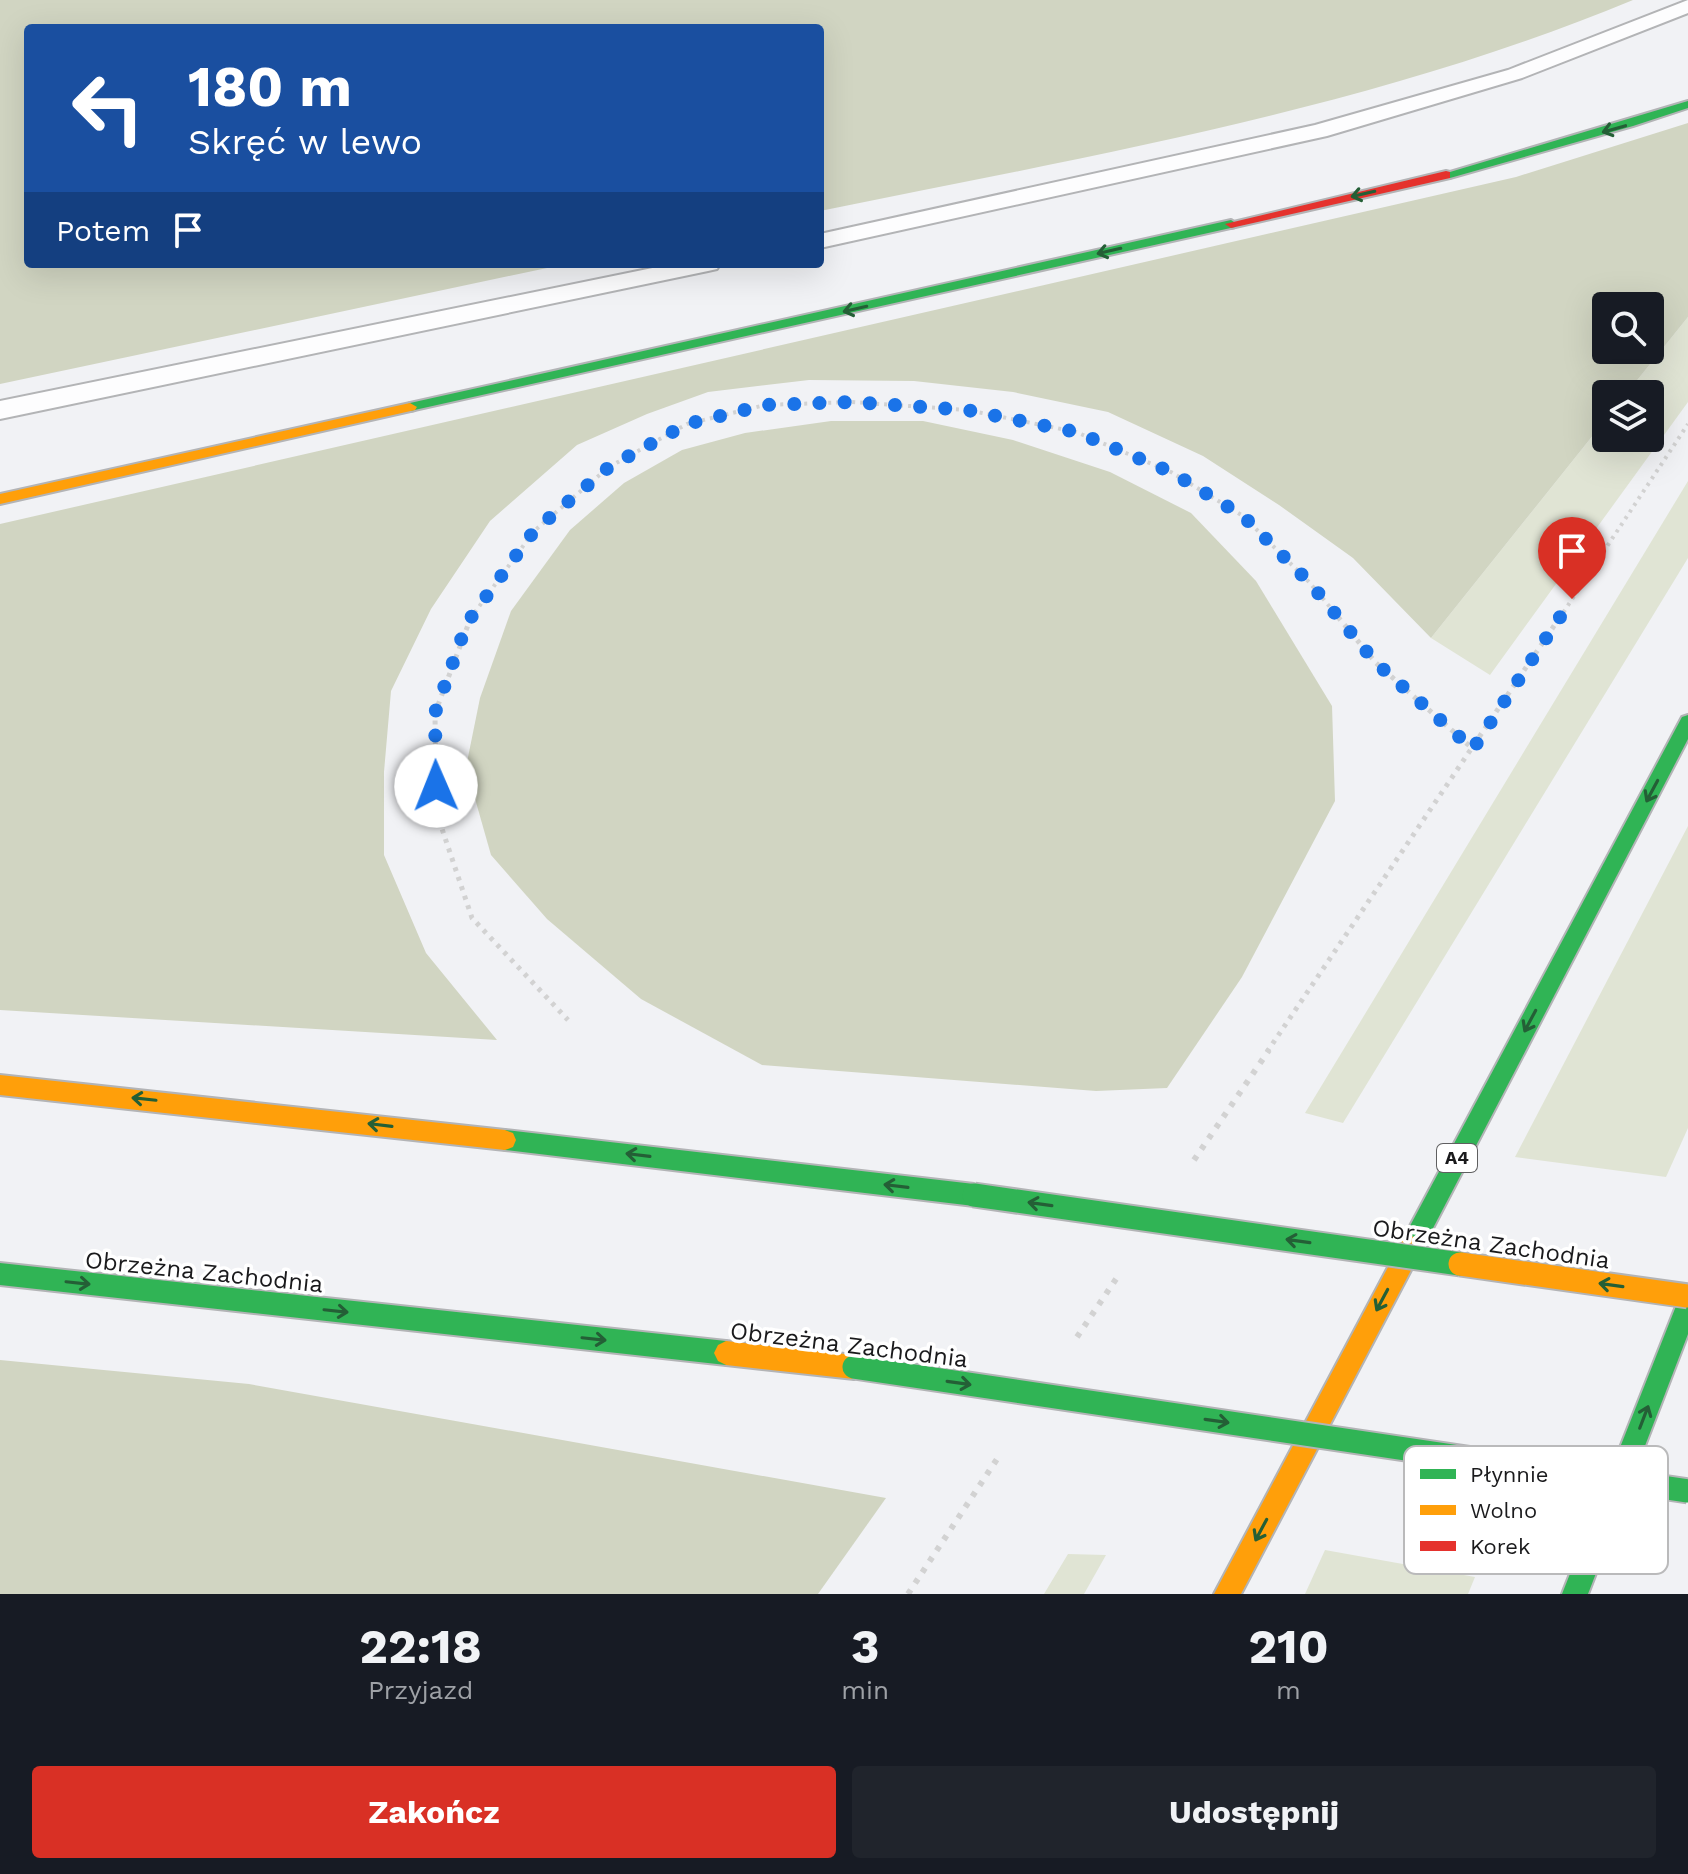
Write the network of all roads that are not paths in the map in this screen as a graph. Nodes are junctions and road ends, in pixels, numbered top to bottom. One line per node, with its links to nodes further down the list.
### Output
1 (1688, 6): 3 (lane)
2 (1688, 104): 6 (main road, one-way to 6)
3 (824, 240)
4 (689, 268): 5 (lane)
5 (0, 410)
6 (0, 499)
7 (1688, 722): 17 (main road, A4, one-way to 17)
8 (0, 1085): 10 (main road, Obrzeżna Zachodnia, one-way to 8, bridge)
9 (0, 1274): 13 (main road, Obrzeżna Zachodnia, one-way to 13, bridge)
10 (1688, 1296)
11 (1688, 1304): 12 (main road, one-way to 11)
12 (1633, 1446)
13 (1404, 1449)
14 (1668, 1488): 15 (main road, Obrzeżna Zachodnia, one-way to 15, bridge)
15 (1688, 1491)
16 (1583, 1574): 18 (main road, one-way to 16)
17 (1227, 1594)
18 (1575, 1594)

